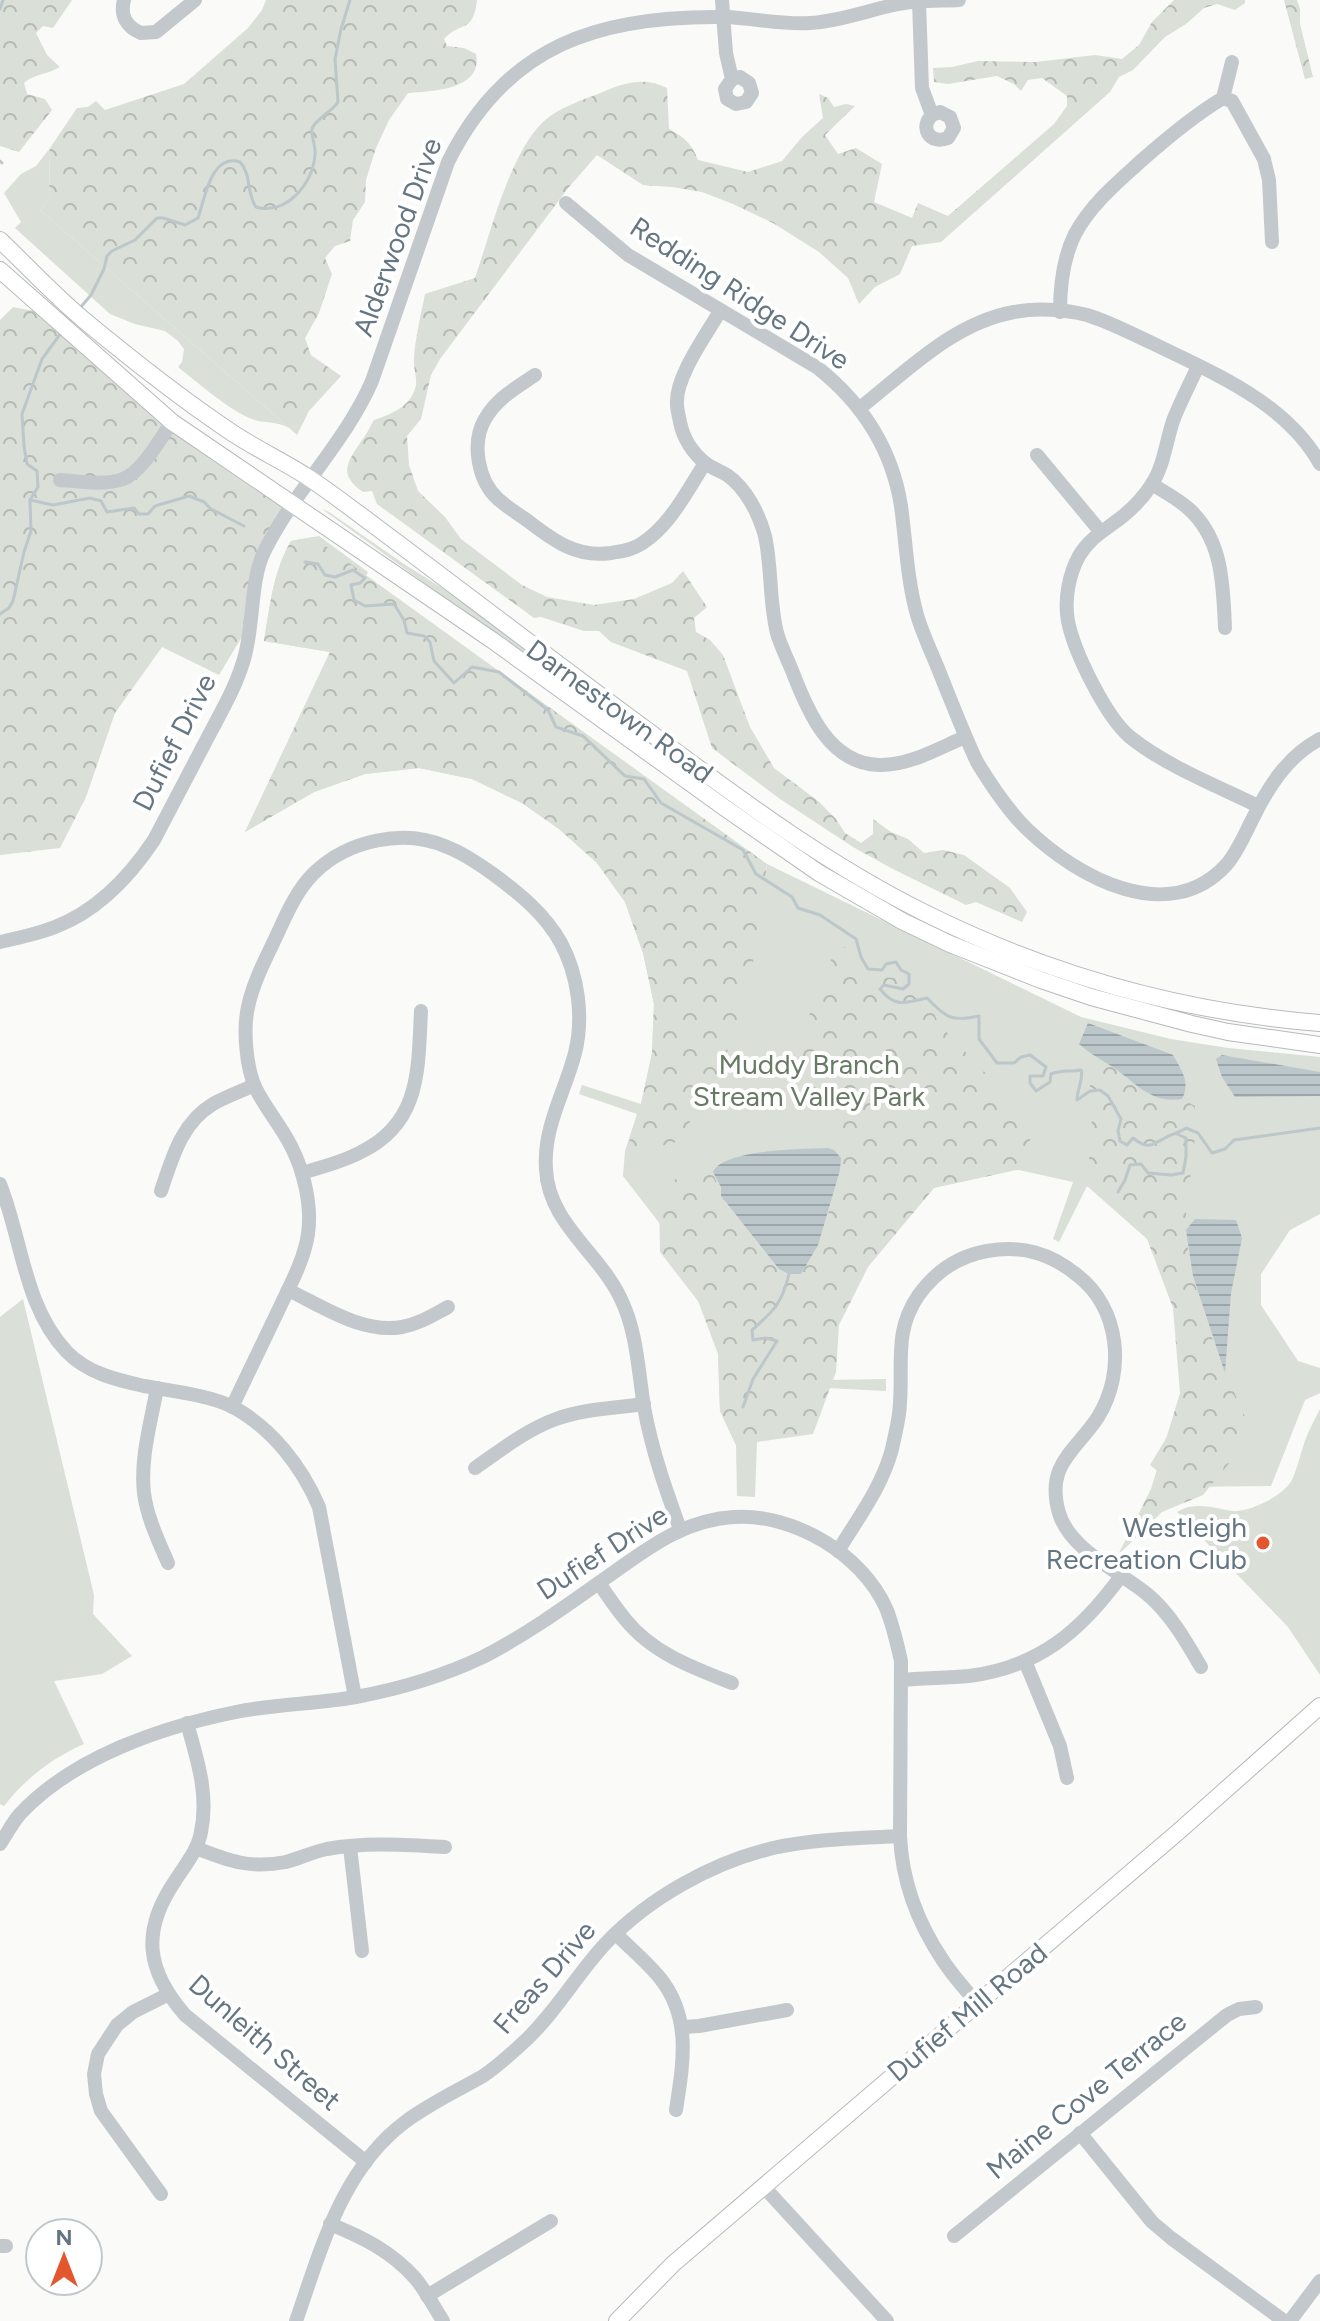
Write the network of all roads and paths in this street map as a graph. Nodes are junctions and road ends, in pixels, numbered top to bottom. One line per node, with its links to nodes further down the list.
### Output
1 (124, 0): 2 (street)
2 (195, 0)
3 (722, 0): 6 (street)
4 (959, 0): 5 (street, Alderwood Drive)
5 (919, 2): 6 (street, Alderwood Drive); 10 (street)
6 (722, 17): 8 (street); 26 (street, Alderwood Drive)
7 (1232, 62): 9 (street)
8 (732, 79)
9 (1223, 98): 13 (street); 16 (street)
10 (932, 115)
11 (566, 203): 15 (street, Redding Ridge Drive)
12 (0, 240): 26 (main road, Darnestown Road)
13 (1272, 242)
14 (0, 270): 20 (main road, Darnestown Road)
15 (720, 311): 19 (street, Redding Ridge Drive); 22 (street)
16 (1060, 312): 17 (street); 19 (street)
17 (1198, 366): 23 (street); 25 (street)
18 (535, 375): 22 (street)
19 (860, 408): 29 (street, Redding Ridge Drive)
20 (172, 422): 24 (street); 26 (main road, Darnestown Road)
21 (1037, 455): 27 (street)
22 (705, 463): 29 (street)
23 (1320, 464)
24 (60, 480)
25 (1152, 484): 27 (street); 28 (street)
26 (301, 491): 32 (street, Dufief Drive); 34 (main road, Darnestown Road); 35 (main road, Darnestown Road)
27 (1100, 531): 31 (street)
28 (1225, 628)
29 (965, 737): 31 (street, Redding Ridge Drive)
30 (1320, 739): 31 (street, Redding Ridge Drive)
31 (1258, 806)
32 (0, 942)
33 (421, 1011): 37 (street)
34 (1320, 1023)
35 (1320, 1045)
36 (254, 1085): 37 (street); 39 (street); 43 (street)
37 (302, 1173): 40 (street)
38 (0, 1184): 42 (street)
39 (161, 1191)
40 (288, 1290): 41 (street); 44 (street)
41 (448, 1307)
42 (157, 1388): 44 (street); 48 (street)
43 (644, 1404): 45 (street); 46 (street)
44 (232, 1407): 55 (street)
45 (475, 1468)
46 (680, 1529): 47 (street, Dufief Drive); 50 (street, Dufief Drive)
47 (838, 1551): 49 (street); 53 (street, Dufief Drive)
48 (168, 1563)
49 (1121, 1576): 51 (street); 52 (street)
50 (599, 1583): 54 (street); 55 (street, Dufief Drive)
51 (1025, 1661): 53 (street); 58 (street)
52 (1201, 1667)
53 (901, 1680): 59 (street, Dufief Drive)
54 (732, 1683)
55 (355, 1697): 57 (street, Dufief Drive)
56 (1320, 1706): 67 (main road, Dufief Mill Road)
57 (187, 1723): 60 (street, Dufief Drive); 63 (street, Dunleith Street)
58 (1067, 1778)
59 (900, 1836): 64 (street, Freas Drive); 67 (street, Dufief Drive)
60 (0, 1844)
61 (350, 1847): 62 (street); 63 (street); 65 (street)
62 (445, 1847)
63 (196, 1848): 66 (street, Dunleith Street)
64 (616, 1934): 70 (street); 73 (street, Freas Drive)
65 (362, 1951)
66 (167, 1995): 73 (street, Dunleith Street); 75 (street)
67 (977, 2003): 74 (main road, Dufief Mill Road)
68 (1256, 2007): 72 (street, Maine Cove Terrace)
69 (787, 2010): 70 (street)
70 (683, 2027): 71 (street)
71 (676, 2110)
72 (1080, 2133): 78 (street, Maine Cove Terrace); 85 (street)
73 (366, 2162): 77 (street, Freas Drive)
74 (764, 2187): 83 (main road, Dufief Mill Road); 84 (street)
75 (161, 2194)
76 (551, 2221): 80 (street)
77 (330, 2224): 80 (street); 81 (street, Freas Drive)
78 (954, 2236)
79 (1320, 2281): 86 (street)
80 (427, 2296): 82 (street)
81 (296, 2321)
82 (443, 2321)
83 (617, 2321)
84 (887, 2321)
85 (1284, 2321)
86 (1290, 2321)

